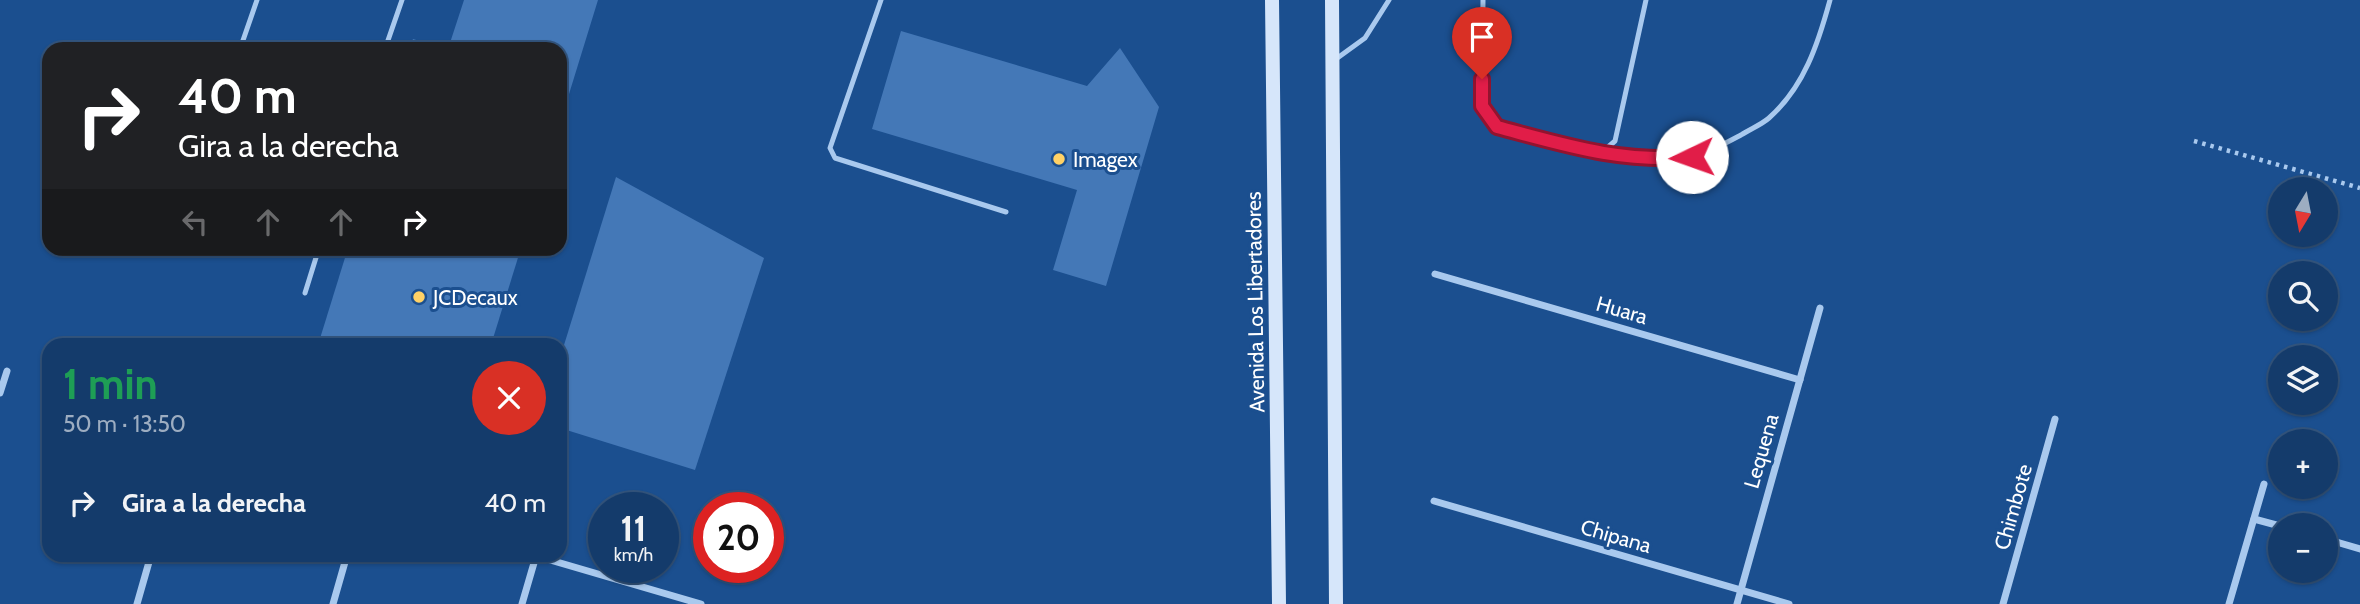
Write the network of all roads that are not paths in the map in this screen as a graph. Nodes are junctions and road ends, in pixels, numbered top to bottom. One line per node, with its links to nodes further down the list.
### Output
1 (257, 0): 10 (lane)
2 (402, 0): 11 (lane)
3 (881, 0): 14 (lane)
4 (1272, 0): 38 (street, Avenida Los Libertadores)
5 (1332, 0): 12 (street)
6 (1389, 0): 12 (lane)
7 (1483, 0): 13 (lane)
8 (1646, 0): 13 (lane)
9 (1830, 0): 13 (lane)
10 (242, 42)
11 (387, 42)
12 (1333, 61): 39 (street)
13 (1600, 154)
14 (1006, 212)
15 (316, 256): 17 (lane)
16 (1434, 274): 20 (street, Huara)
17 (304, 293)
18 (1820, 308): 20 (street, Lequena)
19 (7, 371): 21 (street)
20 (1800, 380): 33 (street, Lequena)
21 (0, 393)
22 (2055, 419): 42 (street, Chimbote)
23 (2264, 484): 25 (street)
24 (1434, 501): 33 (street, Chipana)
25 (2254, 519): 26 (street); 43 (street)
26 (2268, 523)
27 (2338, 543): 28 (street)
28 (2360, 549)
29 (149, 562): 34 (street)
30 (345, 562): 35 (street)
31 (533, 562): 36 (street)
32 (559, 562): 37 (street)
33 (1741, 590): 40 (street, Lequena); 41 (street, Chipana)
34 (137, 604)
35 (333, 604)
36 (522, 604)
37 (701, 604)
38 (1279, 604)
39 (1336, 604)
40 (1737, 604)
41 (1789, 604)
42 (2003, 604)
43 (2229, 604)

